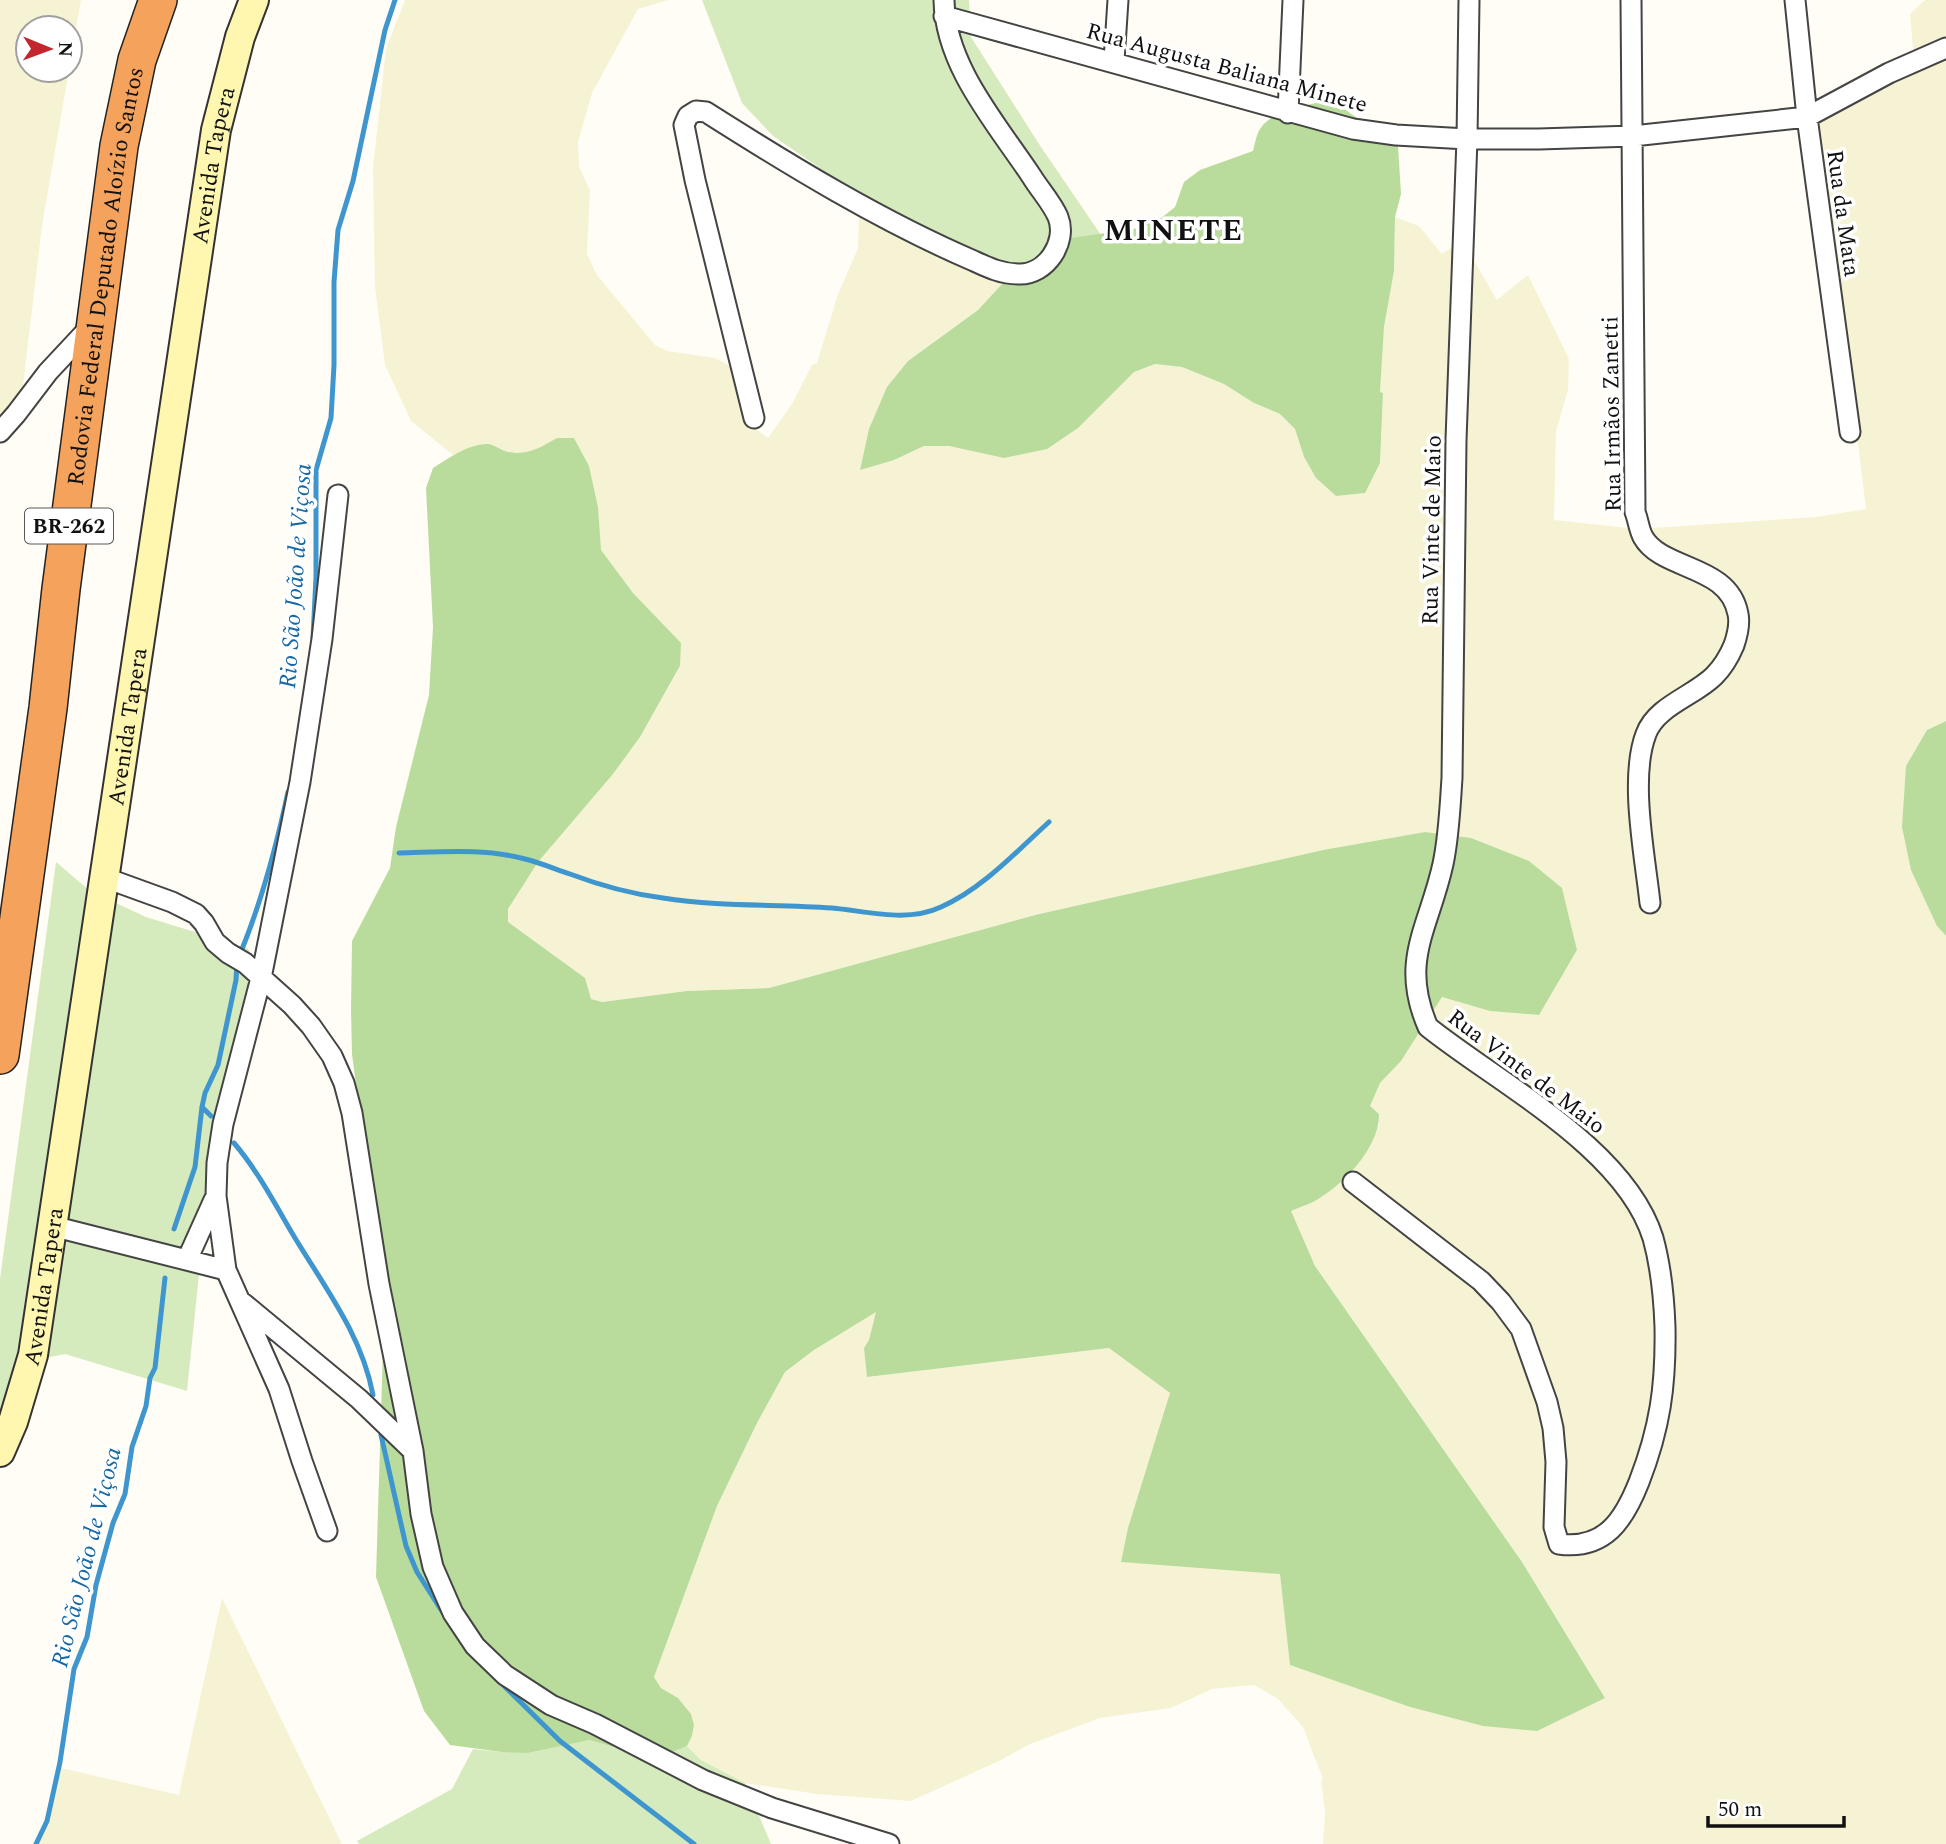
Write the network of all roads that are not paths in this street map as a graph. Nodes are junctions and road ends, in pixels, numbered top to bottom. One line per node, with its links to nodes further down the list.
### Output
1 (158, 0): 15 (highway, Rodovia Federal Deputado Aloízio Santos / BR-262)
2 (254, 0): 20 (street, Avenida Tapera)
3 (1118, 0): 10 (street)
4 (1293, 0): 11 (street)
5 (1469, 0): 14 (street, Rua Vinte de Maio)
6 (1631, 0): 13 (street, Rua Irmãos Zanetti)
7 (1795, 0): 12 (street, Rua da Mata)
8 (944, 8): 10 (street, Rua Augusta Baliana Minete); 16 (street)
9 (1946, 48): 12 (street, Rua Augusta Baliana Minete)
10 (1114, 61): 11 (street, Rua Augusta Baliana Minete)
11 (1288, 113): 14 (street, Rua Augusta Baliana Minete)
12 (1807, 117): 13 (street, Rua Augusta Baliana Minete); 18 (street, Rua da Mata)
13 (1633, 136): 14 (street, Rua Augusta Baliana Minete); 21 (street, Rua Irmãos Zanetti)
14 (1467, 139): 24 (street, Rua Vinte de Maio)
15 (97, 320): 17 (street); 23 (highway, Rodovia Federal Deputado Aloízio Santos / BR-262)
16 (754, 418)
17 (0, 432)
18 (1850, 432)
19 (338, 495): 22 (street)
20 (103, 877): 22 (street); 26 (street, Avenida Tapera)
21 (1650, 903)
22 (261, 978): 25 (street); 30 (street)
23 (0, 1055)
24 (1353, 1182)
25 (216, 1196): 27 (street); 28 (street)
26 (51, 1226): 27 (street); 31 (street, Avenida Tapera)
27 (187, 1260): 28 (street)
28 (226, 1270): 29 (street)
29 (239, 1300): 30 (street); 32 (street)
30 (413, 1451): 33 (street)
31 (0, 1452)
32 (327, 1531)
33 (889, 1844)

